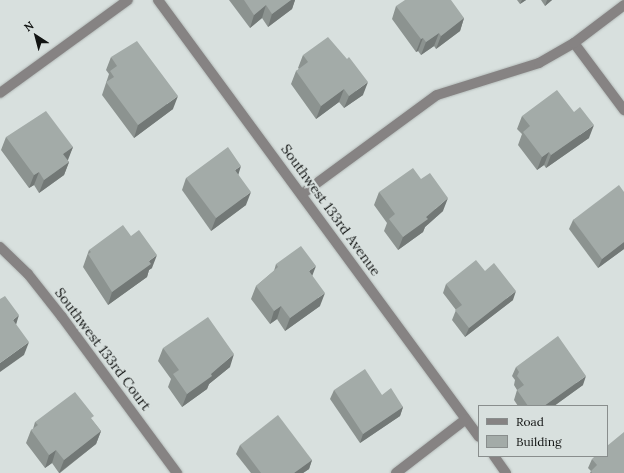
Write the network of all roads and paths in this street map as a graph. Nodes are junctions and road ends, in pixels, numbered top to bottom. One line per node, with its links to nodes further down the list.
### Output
1 (128, 0): 5 (street)
2 (158, 0): 7 (street, Southwest 133rd Avenue)
3 (624, 5): 4 (street)
4 (574, 43): 6 (street); 7 (street)
5 (0, 93)
6 (624, 110)
7 (302, 194): 9 (street, Southwest 133rd Avenue)
8 (0, 247): 12 (street, Southwest 133rd Court)
9 (466, 419): 10 (street, Southwest 133rd Avenue); 13 (street)
10 (478, 435)
11 (495, 457): 14 (street)
12 (177, 473)
13 (396, 473)
14 (506, 473)

